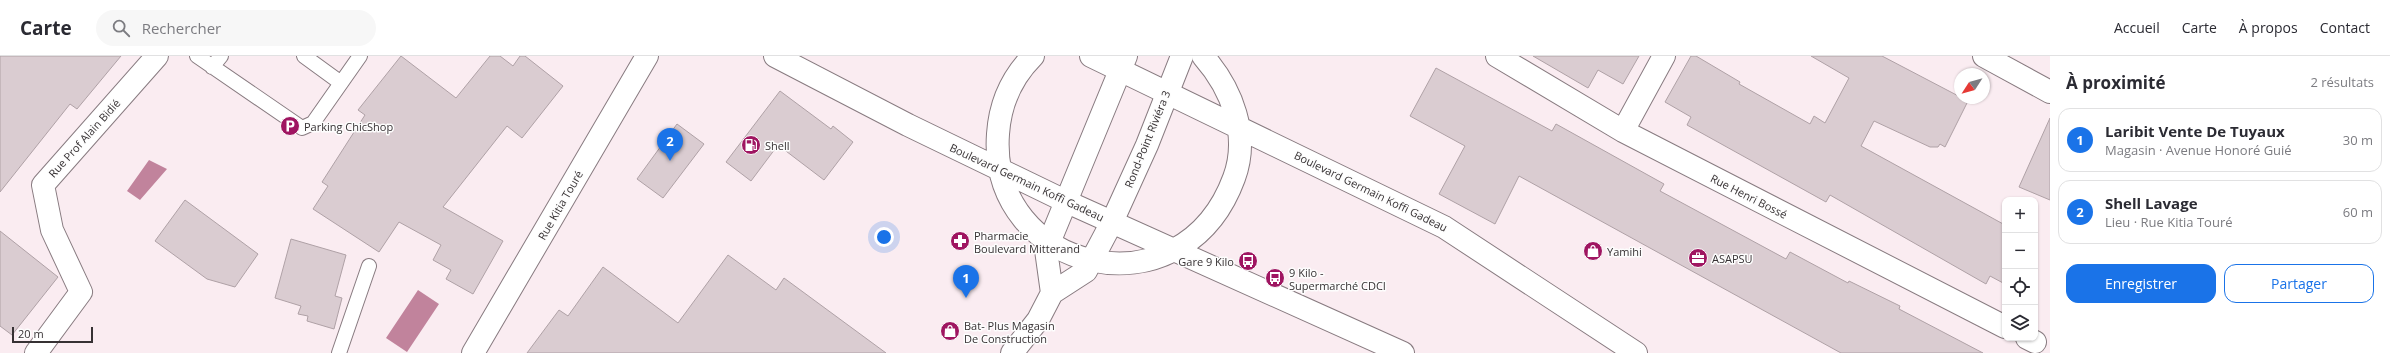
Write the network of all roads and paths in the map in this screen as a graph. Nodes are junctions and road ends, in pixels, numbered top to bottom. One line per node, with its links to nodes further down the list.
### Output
1 (157, 56): 31 (main road, Rue Prof Alain Bidié)
2 (197, 56): 14 (lane)
3 (304, 56): 16 (lane)
4 (360, 56): 16 (lane)
5 (647, 56): 33 (main road, Rue Kitia Touré)
6 (775, 56): 21 (main road, Boulevard Germain Koffi Gadeau)
7 (1032, 56): 21 (main road)
8 (1091, 56): 15 (main road, Boulevard Germain Koffi Gadeau)
9 (1182, 56): 17 (main road, Rond-Point Riviéra 3)
10 (1203, 56): 19 (main road)
11 (1497, 56): 20 (main road, Rue Henri Bossé)
12 (1664, 56): 20 (main road)
13 (1984, 56): 18 (main road)
14 (217, 61): 16 (lane)
15 (1123, 63): 17 (main road, Boulevard Germain Koffi Gadeau); 22 (main road)
16 (341, 83)
17 (1167, 91): 19 (main road, Boulevard Germain Koffi Gadeau); 23 (main road, Rond-Point Riviéra 3)
18 (2050, 92)
19 (1238, 126): 25 (main road); 35 (main road, Boulevard Germain Koffi Gadeau)
20 (1623, 131): 29 (main road, Rue Henri Bossé)
21 (998, 168): 22 (main road, Boulevard Germain Koffi Gadeau); 24 (main road)
22 (1065, 200): 23 (main road, Boulevard Germain Koffi Gadeau); 24 (main road)
23 (1112, 222): 25 (main road, Boulevard Germain Koffi Gadeau); 26 (main road, Rond-Point Riviéra 3)
24 (1049, 242): 26 (main road); 28 (main road)
25 (1174, 250): 26 (main road); 30 (main road, Boulevard Germain Koffi Gadeau)
26 (1091, 261): 28 (main road, Rond-Point Riviéra 3)
27 (369, 266): 32 (lane)
28 (1052, 293): 34 (main road)
29 (2002, 325)
30 (1396, 350)
31 (36, 353)
32 (339, 353)
33 (473, 353)
34 (1012, 353)
35 (1636, 353)

